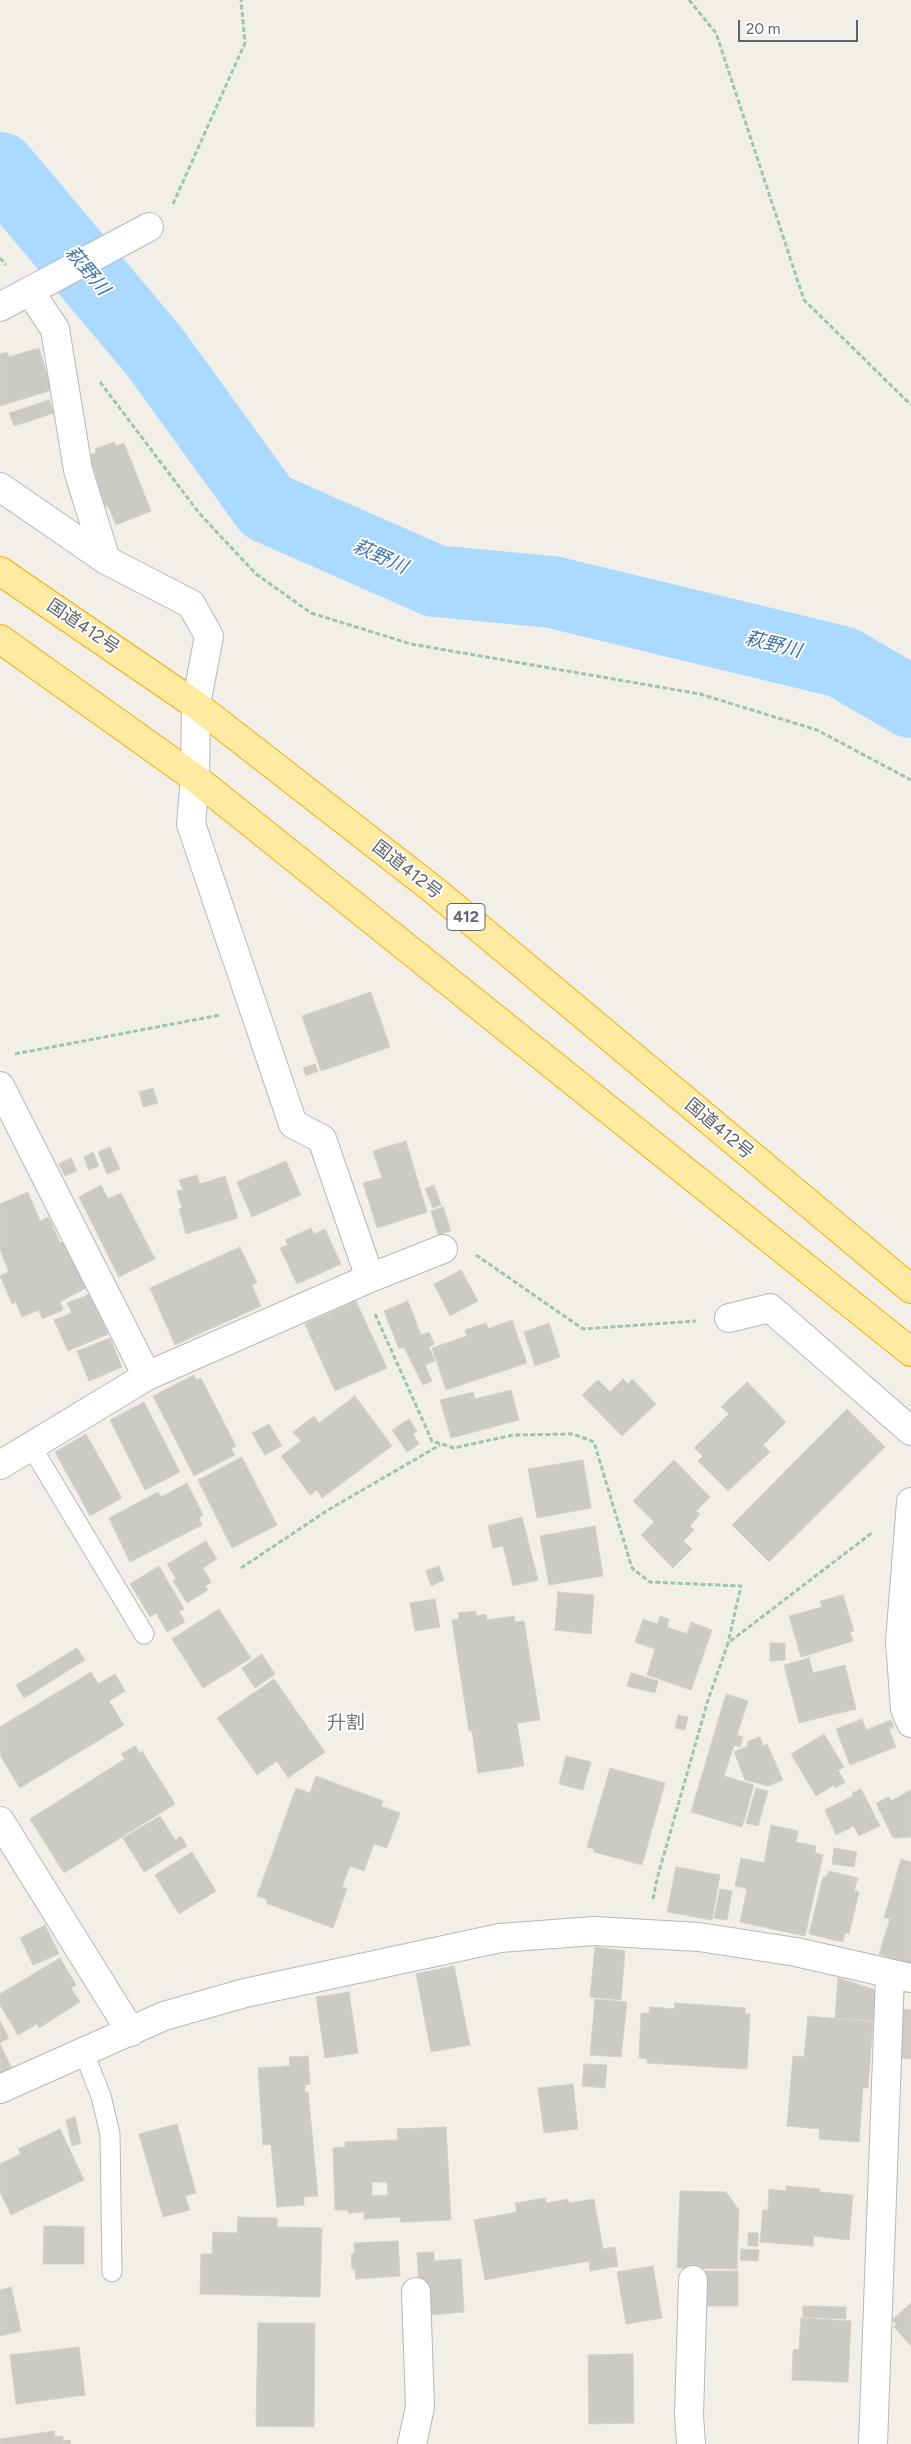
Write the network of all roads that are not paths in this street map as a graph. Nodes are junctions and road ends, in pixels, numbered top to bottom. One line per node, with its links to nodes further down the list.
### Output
1 (148, 227): 2 (street)
2 (30, 292): 3 (street); 5 (street)
3 (0, 307)
4 (0, 487): 5 (street)
5 (106, 560): 8 (street)
6 (0, 571): 8 (highway, 国道412号 / 412)
7 (0, 639): 9 (highway)
8 (196, 705): 9 (street); 13 (highway, 国道412号 / 412)
9 (195, 778): 12 (street); 15 (highway)
10 (0, 1086): 16 (street)
11 (443, 1249): 12 (street)
12 (365, 1280): 16 (street)
13 (911, 1289)
14 (729, 1318): 17 (street)
15 (911, 1352)
16 (147, 1376): 18 (street)
17 (911, 1431)
18 (31, 1446): 19 (street); 21 (lane)
19 (0, 1466)
20 (911, 1503): 22 (street)
21 (144, 1634)
22 (911, 1723)
23 (0, 1821): 25 (street)
24 (901, 1977): 25 (street); 33 (street)
25 (131, 2032): 26 (street)
26 (84, 2053): 27 (street); 28 (lane)
27 (0, 2088)
28 (112, 2272)
29 (693, 2280): 32 (street)
30 (416, 2292): 31 (street)
31 (412, 2444)
32 (691, 2444)
33 (873, 2444)

